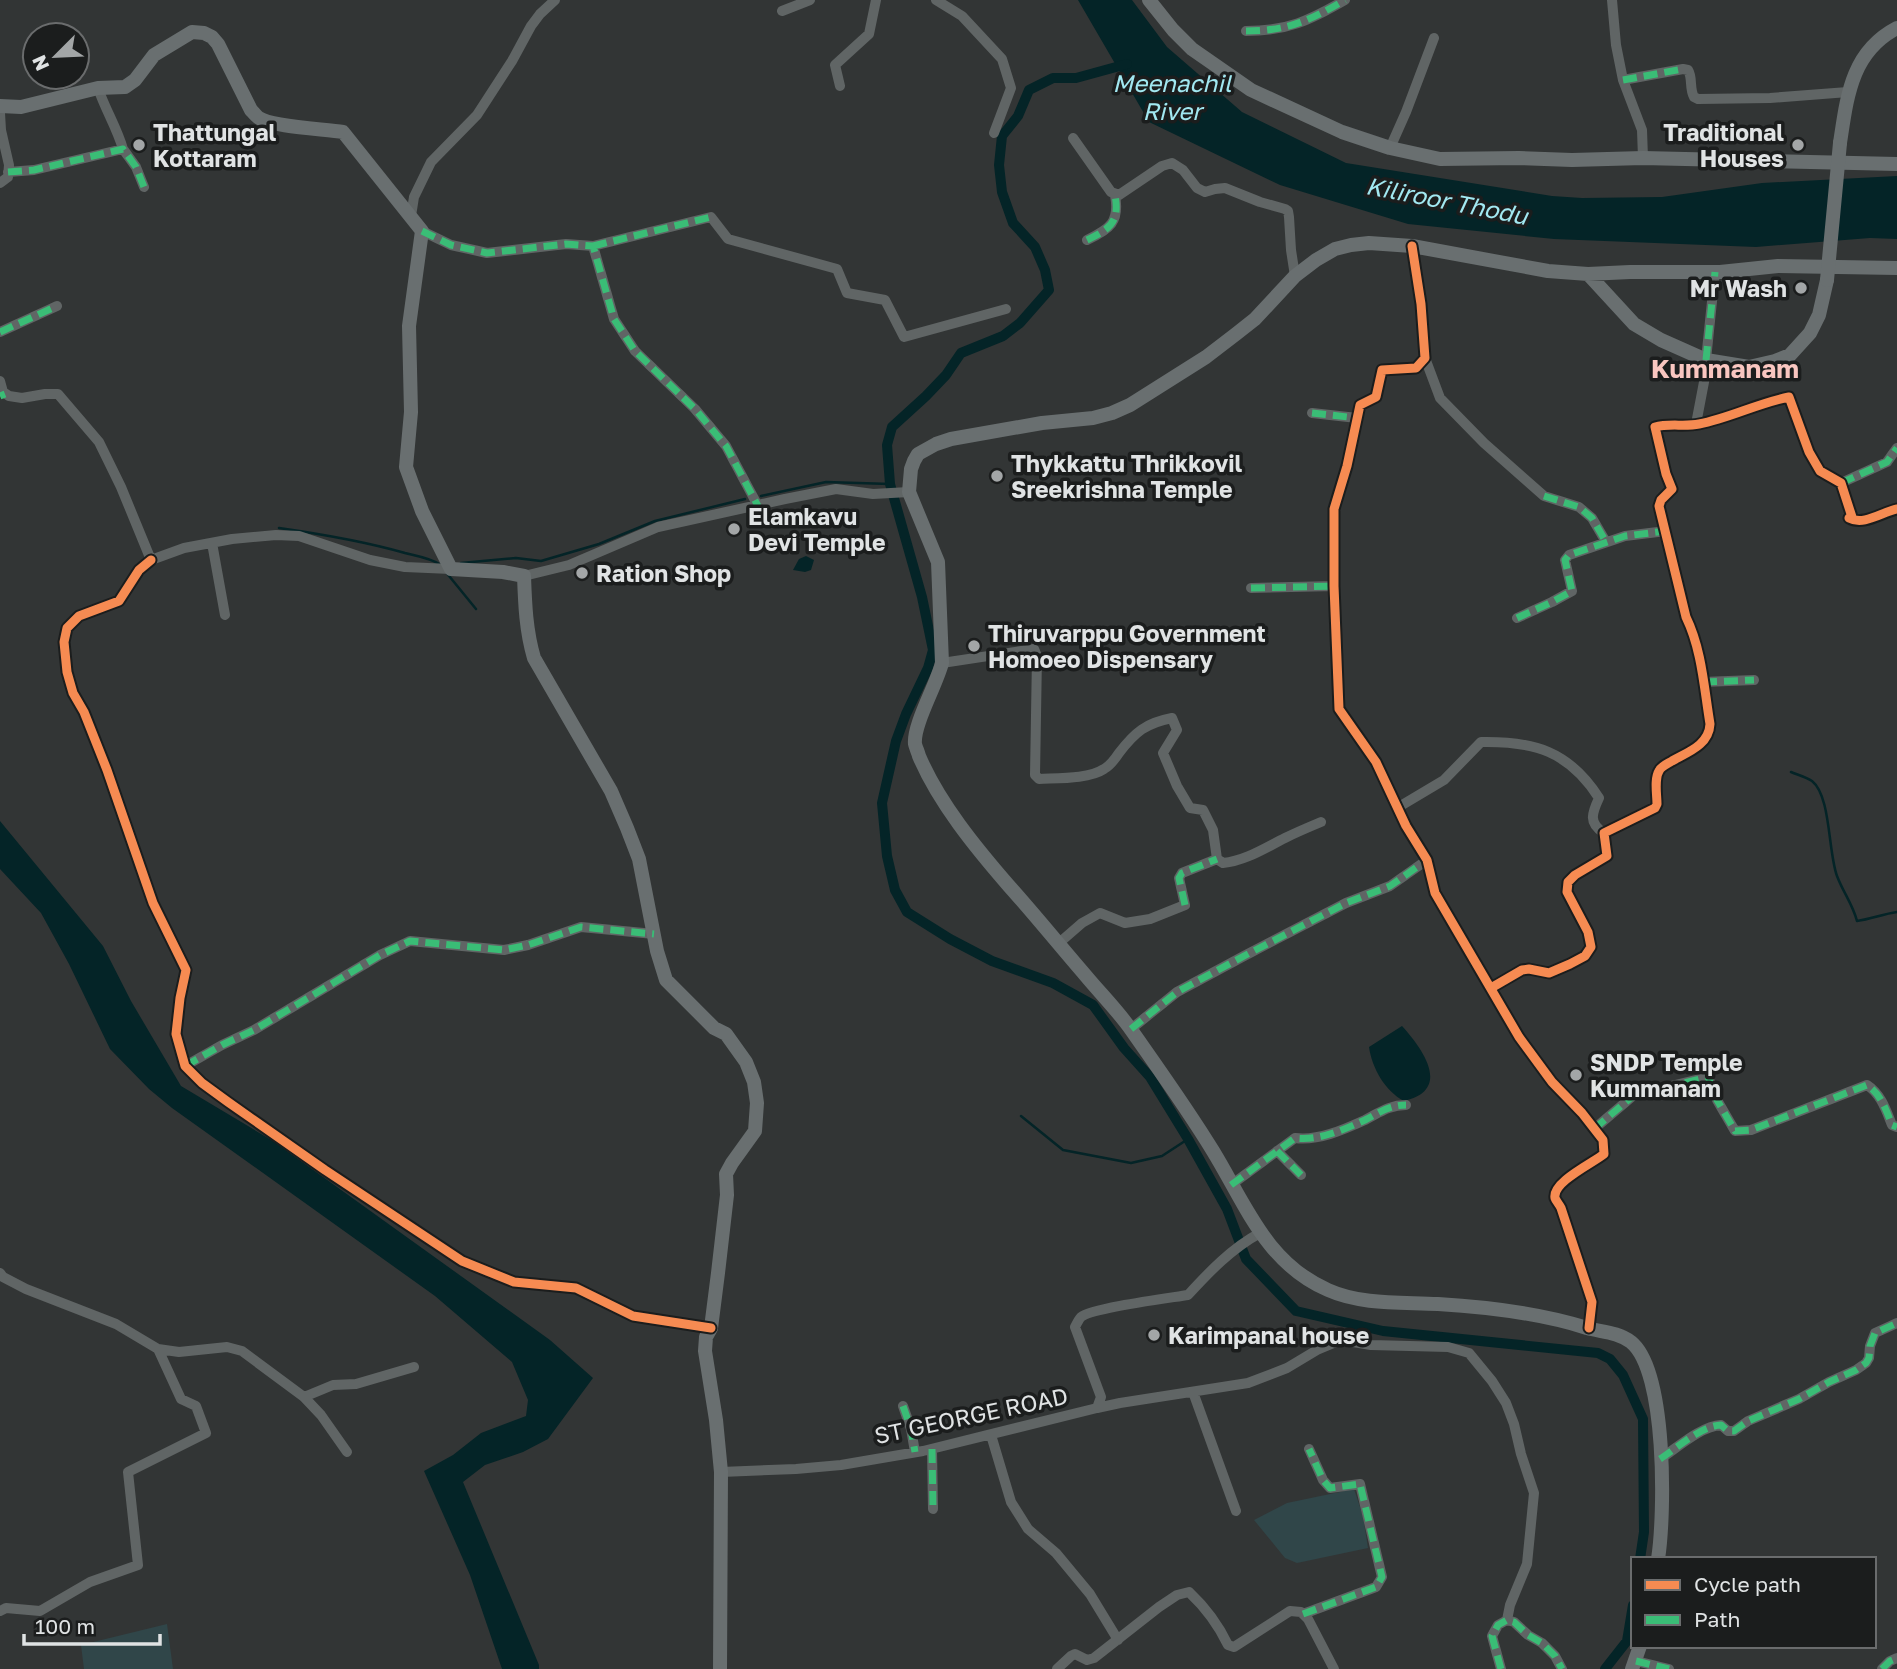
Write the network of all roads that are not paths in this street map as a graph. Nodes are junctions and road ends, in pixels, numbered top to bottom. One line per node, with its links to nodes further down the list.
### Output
1 (555, 0): 28 (street)
2 (810, 0): 8 (street)
3 (876, 0): 13 (street)
4 (936, 0): 18 (street)
5 (1149, 0): 20 (main road)
6 (1345, 0): 10 (street)
7 (1612, 0): 12 (street)
8 (782, 11)
9 (1897, 28): 15 (main road)
10 (1246, 32)
11 (1434, 37): 20 (street)
12 (1623, 80): 15 (street); 22 (street)
13 (840, 86)
14 (99, 88): 16 (main road); 21 (street); 28 (main road)
15 (1848, 92): 41 (main road, bridge)
16 (0, 106)
17 (0, 113): 24 (street)
18 (994, 133)
19 (1073, 138): 27 (street)
20 (1390, 148): 22 (main road)
21 (123, 149): 24 (street); 26 (street)
22 (1643, 158): 23 (main road)
23 (1897, 164)
24 (8, 172): 25 (street)
25 (0, 183)
26 (144, 187)
27 (1115, 195): 30 (street); 36 (street)
28 (411, 216): 29 (main road)
29 (422, 231): 31 (street); 56 (main road)
30 (1087, 240)
31 (593, 246): 38 (street); 50 (street)
32 (1412, 246): 35 (main road); 36 (main road); 40 (street)
33 (1897, 268): 34 (main road)
34 (1715, 272): 35 (main road); 41 (street)
35 (1588, 274): 41 (main road)
36 (1295, 276): 49 (main road)
37 (57, 306): 39 (street)
38 (1006, 309)
39 (0, 332)
40 (1425, 358): 45 (street); 53 (street)
41 (1707, 361): 46 (street)
42 (0, 381): 43 (street)
43 (3, 395): 55 (street)
44 (1312, 413): 45 (street)
45 (1357, 418): 58 (street)
46 (1696, 425): 48 (street); 52 (street)
47 (1897, 448): 48 (street)
48 (1841, 483): 51 (street)
49 (904, 492): 50 (street); 62 (main road)
50 (758, 506): 57 (street)
51 (1897, 509)
52 (1666, 531): 53 (street); 64 (street)
53 (1606, 542): 61 (street)
54 (212, 543): 55 (street); 56 (street); 60 (street)
55 (151, 560): 74 (street)
56 (447, 567): 57 (main road)
57 (524, 576): 70 (main road)
58 (1334, 586): 59 (street); 65 (street)
59 (1251, 588)
60 (225, 615)
61 (1517, 618)
62 (942, 663): 68 (street); 71 (main road)
63 (1754, 680): 64 (street)
64 (1703, 682): 67 (street)
65 (1397, 808): 67 (street); 69 (street)
66 (1321, 822): 68 (street)
67 (1604, 833): 72 (street)
68 (1217, 859): 71 (street)
69 (1427, 860): 72 (street); 73 (street)
70 (654, 934): 74 (street); 84 (main road)
71 (1059, 943): 73 (main road)
72 (1491, 988): 77 (street)
73 (1131, 1029): 80 (main road)
74 (185, 1066): 84 (street)
75 (1406, 1105): 78 (street)
76 (1897, 1127): 77 (street)
77 (1594, 1129): 85 (street)
78 (1277, 1151): 79 (street); 80 (street)
79 (1301, 1175)
80 (1231, 1185): 81 (main road)
81 (1255, 1235): 85 (main road); 91 (street, ST GEORGE ROAD)
82 (0, 1273): 86 (street)
83 (1897, 1323): 97 (street)
84 (711, 1328): 98 (main road)
85 (1590, 1328): 97 (main road)
86 (158, 1349): 89 (street); 102 (street)
87 (414, 1367): 89 (street)
88 (1193, 1392): 91 (street); 100 (street); 104 (street)
89 (304, 1397): 95 (street)
90 (903, 1406): 96 (street)
91 (1097, 1408): 92 (street, ST GEORGE ROAD)
92 (991, 1434): 93 (street, ST GEORGE ROAD); 105 (street)
93 (932, 1449): 96 (street, ST GEORGE ROAD); 99 (street)
94 (1309, 1449): 103 (street)
95 (347, 1452)
96 (915, 1452): 98 (street, ST GEORGE ROAD)
97 (1660, 1459): 101 (main road)
98 (720, 1472): 108 (main road)
99 (933, 1509)
100 (1236, 1511)
101 (1658, 1557)
102 (0, 1611)
103 (1303, 1615): 105 (street); 110 (street)
104 (1507, 1620): 111 (street); 112 (street)
105 (1118, 1640): 109 (street)
106 (1897, 1658): 114 (street)
107 (1636, 1659): 113 (street)
108 (720, 1669)
109 (1057, 1669)
110 (1334, 1669)
111 (1501, 1669)
112 (1562, 1669)
113 (1669, 1669)
114 (1882, 1669)

